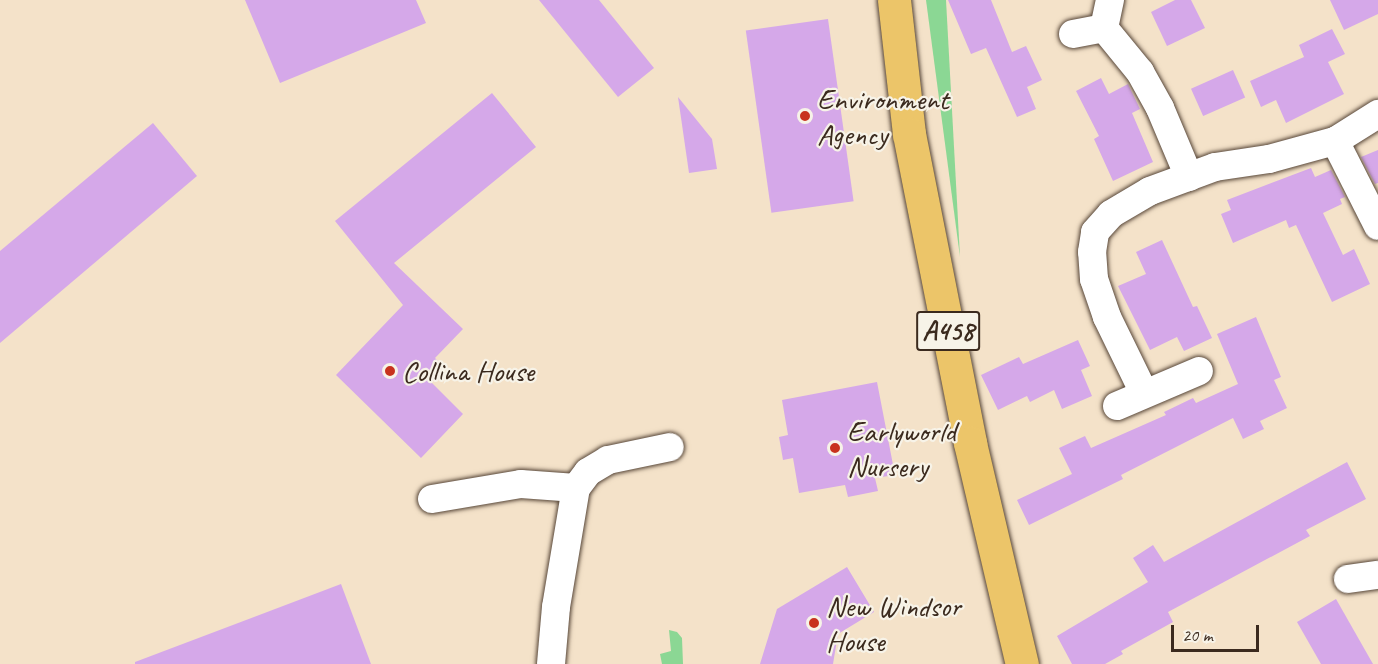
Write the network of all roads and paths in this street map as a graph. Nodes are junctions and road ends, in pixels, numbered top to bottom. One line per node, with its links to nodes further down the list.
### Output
1 (894, 0): 17 (main road, A458)
2 (1110, 0): 3 (street)
3 (1104, 28): 4 (street); 7 (street)
4 (1073, 34)
5 (1378, 114): 6 (street)
6 (1335, 141): 7 (street); 8 (street)
7 (1189, 177): 10 (street)
8 (1378, 226)
9 (1199, 371): 10 (street)
10 (1144, 393): 11 (street)
11 (1117, 406)
12 (670, 447): 13 (street)
13 (576, 488): 14 (street); 18 (street)
14 (432, 499)
15 (1378, 575): 16 (street)
16 (1348, 579)
17 (1023, 662)
18 (552, 664)

